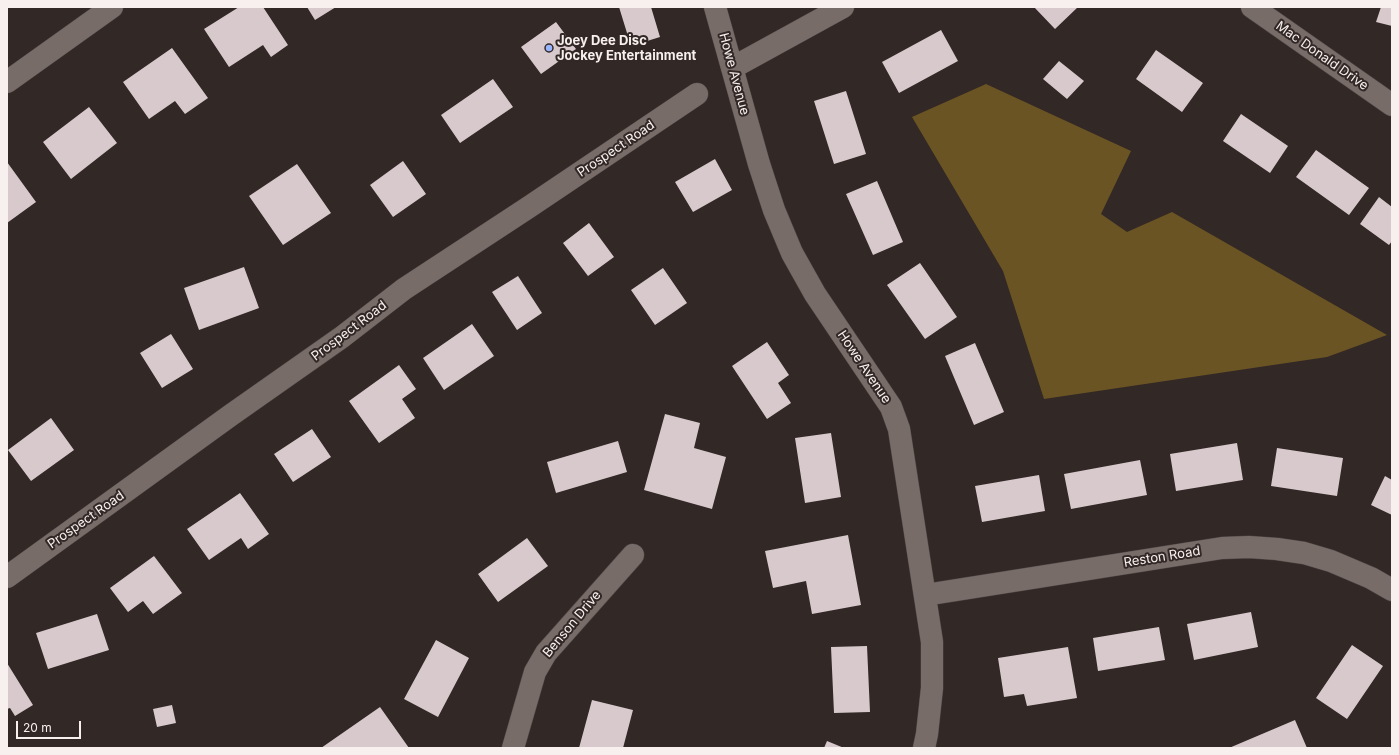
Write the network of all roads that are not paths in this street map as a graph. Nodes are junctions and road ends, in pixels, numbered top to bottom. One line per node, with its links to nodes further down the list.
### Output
1 (112, 7): 6 (street)
2 (716, 7): 5 (street, Howe Avenue)
3 (843, 7): 5 (street)
4 (1252, 7): 8 (street, Mac Donald Drive)
5 (732, 68): 12 (street, Howe Avenue)
6 (7, 82)
7 (697, 94): 10 (street, Prospect Road)
8 (1392, 104)
9 (633, 555): 13 (street, Benson Drive)
10 (7, 577)
11 (1392, 590): 12 (street, Reston Road)
12 (925, 594): 14 (street, Howe Avenue)
13 (513, 748)
14 (924, 748)

